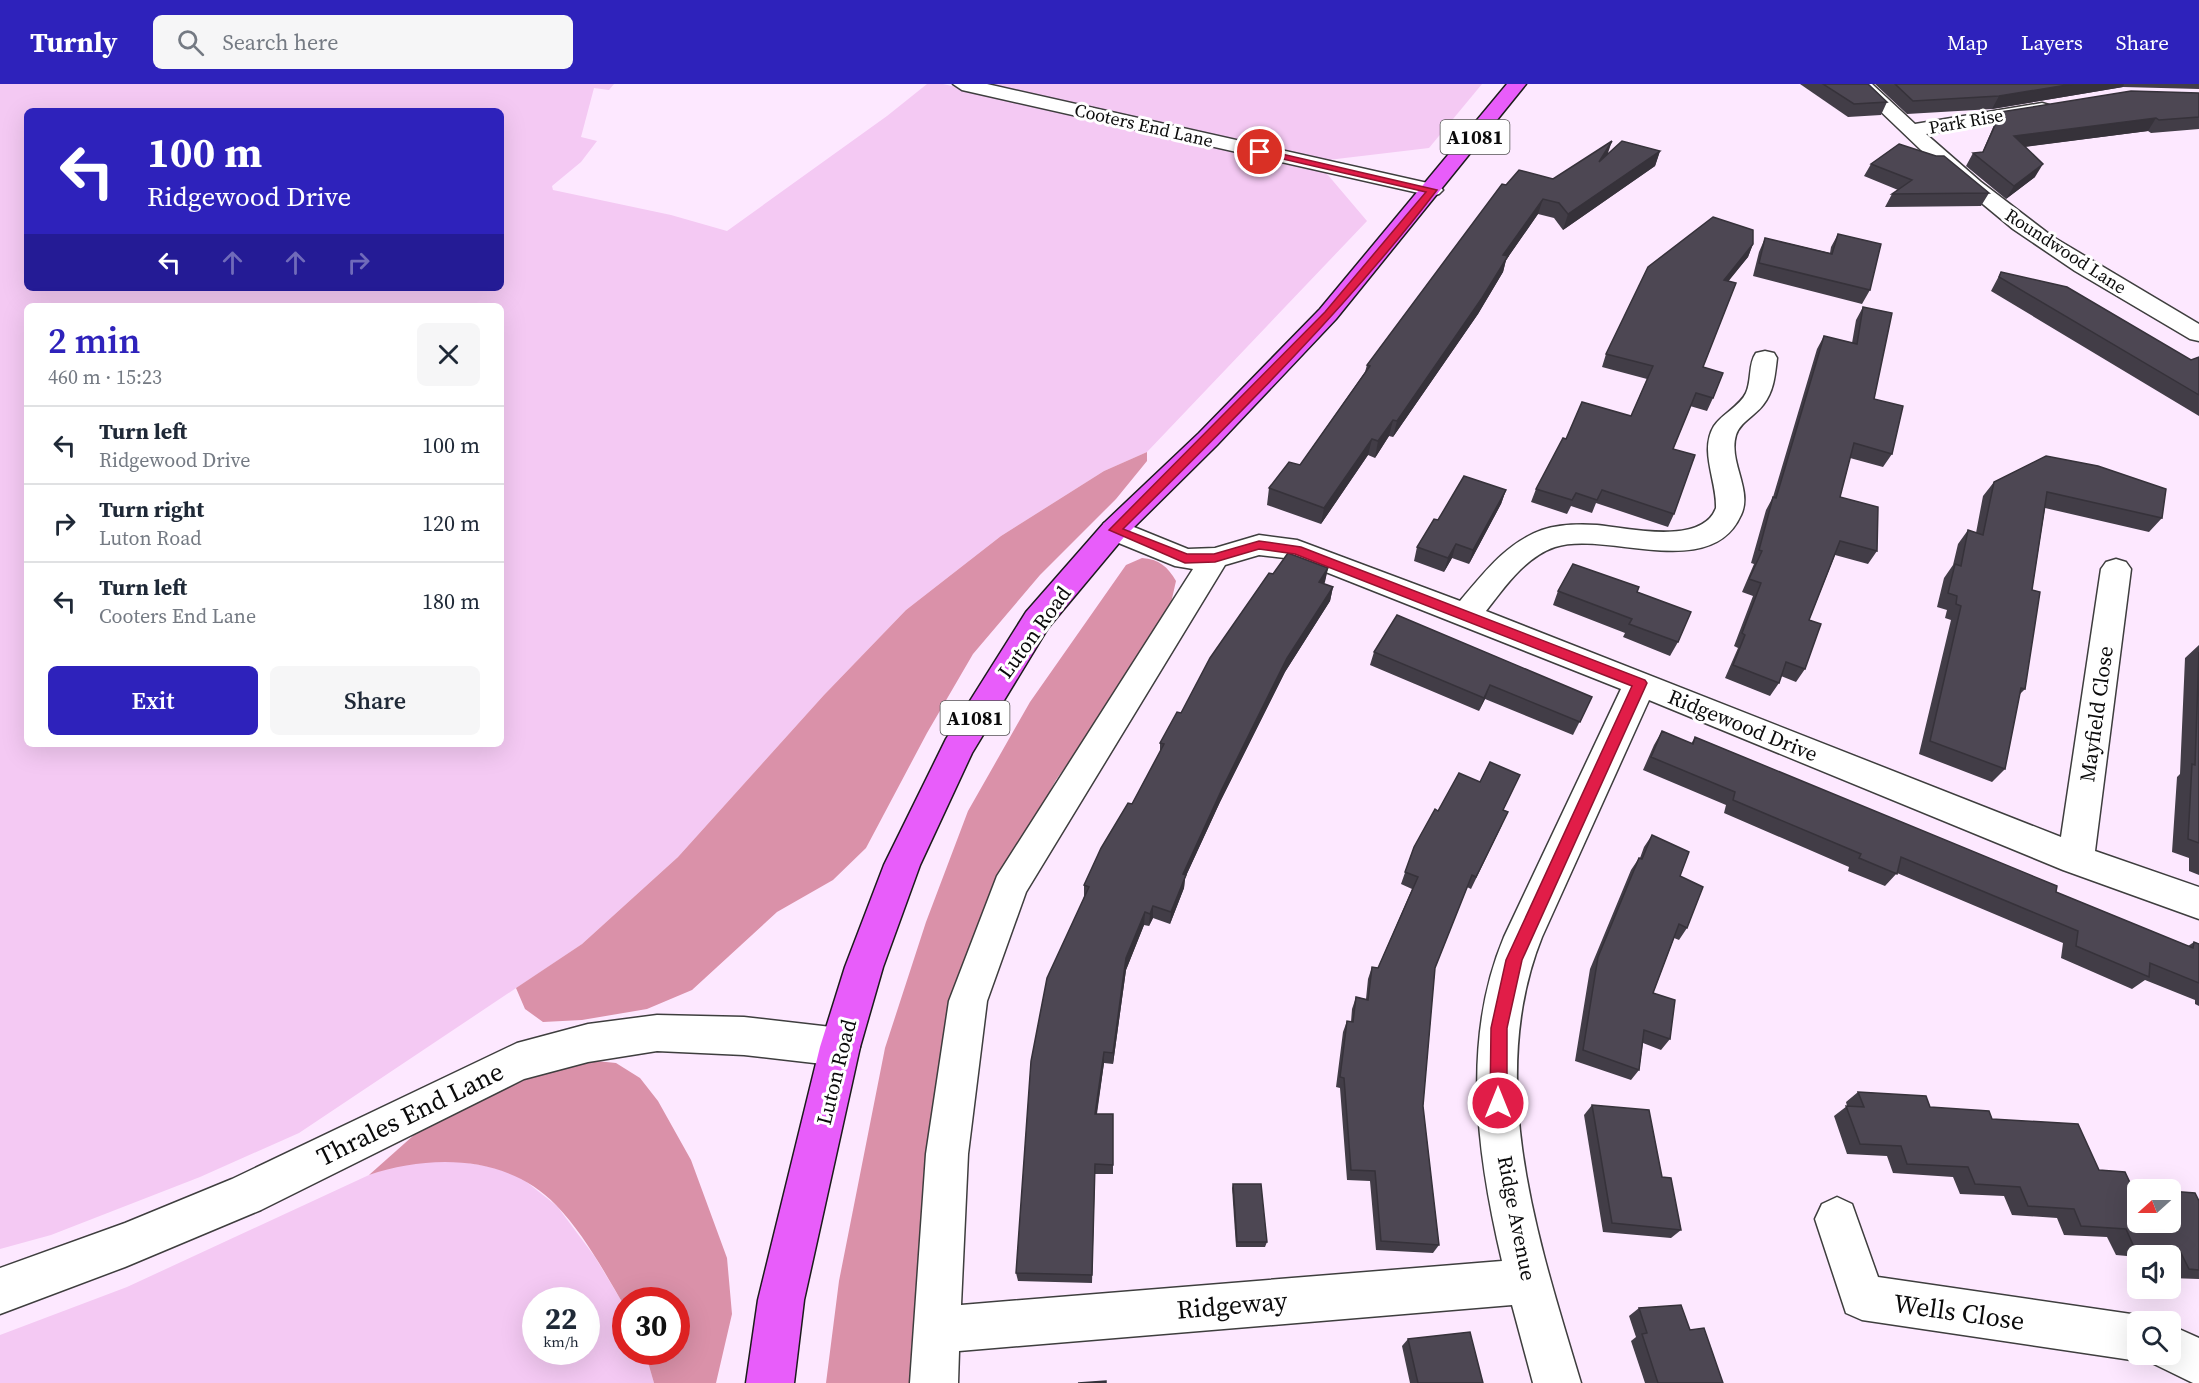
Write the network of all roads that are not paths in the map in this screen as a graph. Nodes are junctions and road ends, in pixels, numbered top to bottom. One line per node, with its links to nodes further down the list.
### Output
1 (962, 84): 6 (street, Cooters End Lane)
2 (1517, 84): 6 (main road, Luton Road / A1081)
3 (1861, 84): 5 (street, Roundwood Lane)
4 (2064, 105): 5 (street, Park Rise)
5 (1911, 131): 7 (street, Roundwood Lane)
6 (1432, 190): 9 (main road, Luton Road / A1081)
7 (2199, 334)
8 (1765, 358): 12 (street)
9 (1114, 530): 10 (street, Ridgewood Drive); 16 (main road, Luton Road / A1081)
10 (1215, 558): 12 (street, Ridgewood Drive); 20 (street)
11 (2116, 569): 14 (street, Mayfield Close)
12 (1466, 615): 13 (street, Ridgewood Drive)
13 (1640, 683): 14 (street, Ridgewood Drive); 18 (street, Ridge Avenue)
14 (2076, 859): 15 (street, Ridgewood Drive)
15 (2199, 903)
16 (840, 1047): 19 (street, Thrales End Lane); 24 (main road, Luton Road / A1081)
17 (1837, 1219): 21 (street, Wells Close)
18 (1528, 1281): 20 (street, Ridgeway); 26 (street, Ridge Avenue)
19 (0, 1291)
20 (935, 1330): 25 (street)
21 (2127, 1336)
22 (2181, 1353): 23 (street)
23 (2199, 1362)
24 (770, 1383)
25 (934, 1383)
26 (1557, 1383)

